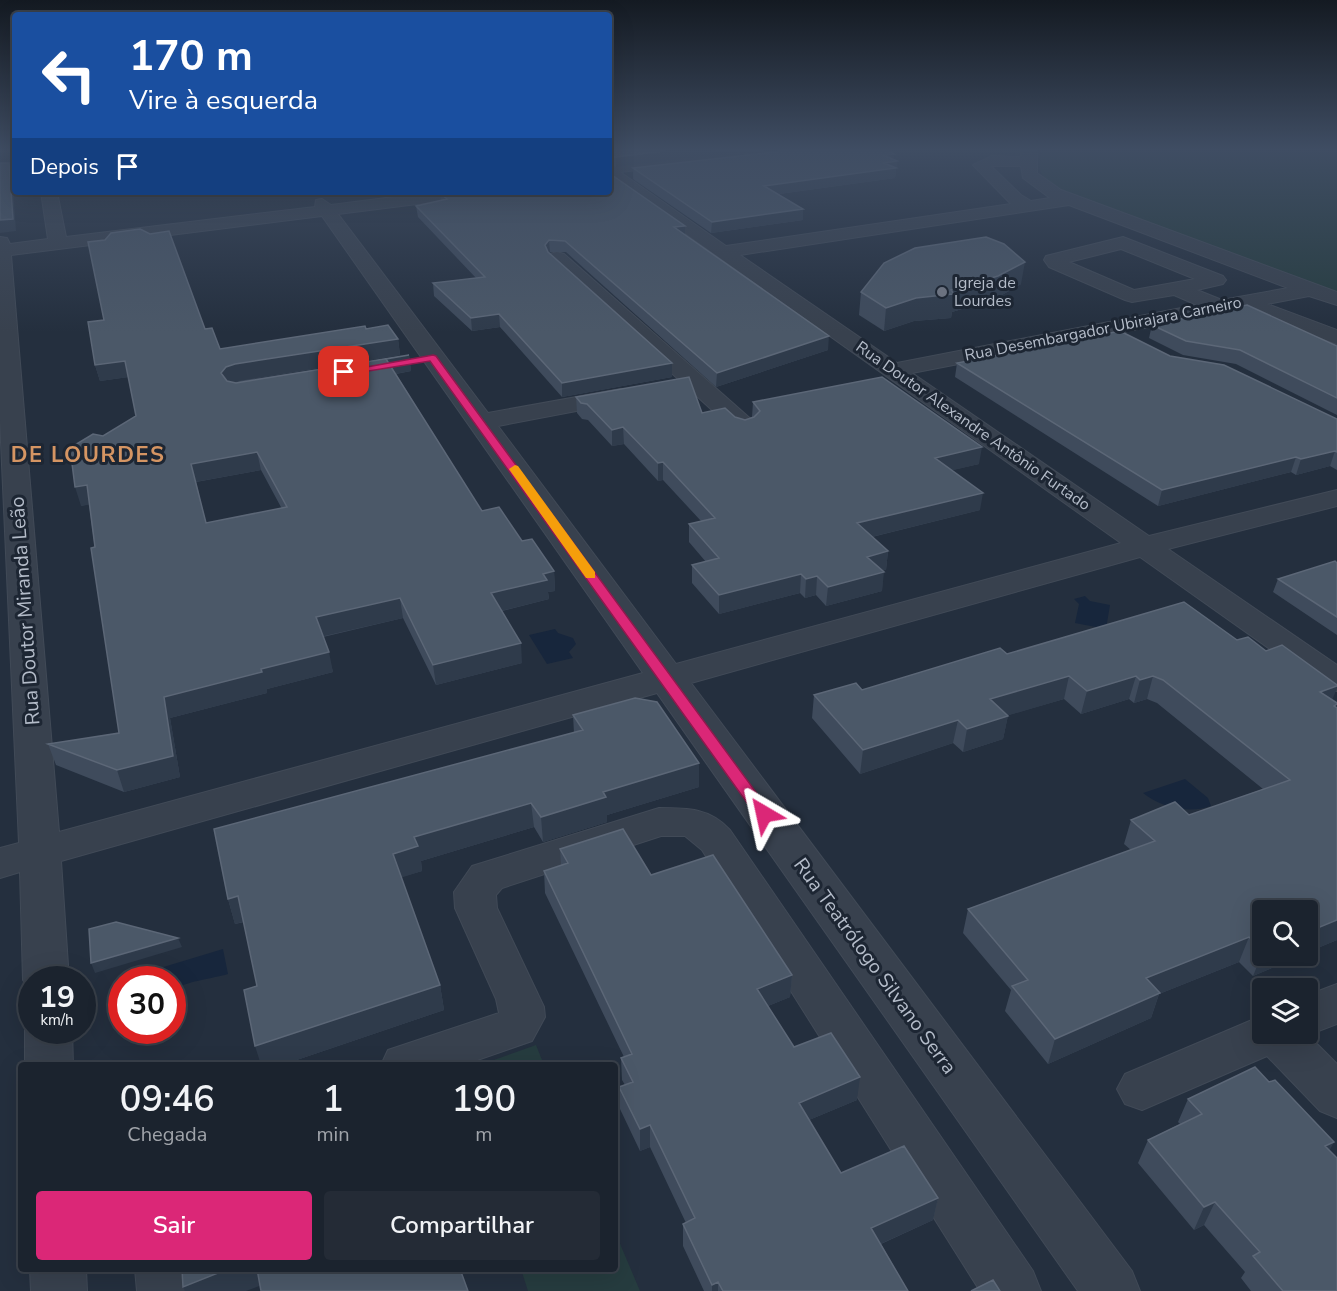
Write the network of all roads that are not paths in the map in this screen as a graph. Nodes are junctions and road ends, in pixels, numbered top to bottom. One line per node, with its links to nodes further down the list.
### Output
1 (52, 211): 7 (street)
2 (289, 211): 7 (street)
3 (327, 211): 21 (street, Rua Teatrólogo Silvano Serra)
4 (664, 211): 9 (street, Rua Doutor Alexandre Antônio Furtado)
5 (993, 211): 9 (street)
6 (1100, 211): 12 (street)
7 (57, 239): 8 (street)
8 (1, 246): 27 (street, Rua Doutor Miranda Leão)
9 (721, 252): 19 (street, Rua Doutor Alexandre Antônio Furtado)
10 (557, 258): 20 (street)
11 (1176, 289): 11 (street); 15 (street)
12 (1311, 289): 13 (street); 14 (street, Rua Desembargador Ubirajara Carneiro)
13 (1337, 299)
14 (1243, 302): 15 (street, Rua Desembargador Ubirajara Carneiro); 17 (street)
15 (1220, 307): 16 (street, Rua Desembargador Ubirajara Carneiro)
16 (1107, 328): 18 (street); 19 (street, Rua Desembargador Ubirajara Carneiro)
17 (1337, 337)
18 (1146, 347)
19 (894, 370): 24 (street, Rua Doutor Alexandre Antônio Furtado)
20 (673, 386): 21 (street); 22 (street)
21 (481, 422): 25 (street, Rua Teatrólogo Silvano Serra)
22 (744, 426)
23 (1337, 498): 24 (street)
24 (1145, 546): 25 (street); 26 (street, Rua Doutor Alexandre Antônio Furtado)
25 (666, 681): 27 (street); 44 (street, Rua Teatrólogo Silvano Serra)
26 (1337, 681)
27 (40, 852): 28 (street); 29 (street, Rua Doutor Miranda Leão)
28 (0, 863)
29 (45, 966)
30 (1337, 1003): 31 (street)
31 (1318, 1012)
32 (1252, 1041): 37 (street)
33 (48, 1044): 35 (street)
34 (1286, 1044): 38 (street)
35 (49, 1062)
36 (414, 1062): 43 (street)
37 (1142, 1089)
38 (1337, 1096)
39 (58, 1272): 41 (street)
40 (163, 1272): 42 (street)
41 (59, 1291)
42 (165, 1291)
43 (1013, 1291)
44 (1112, 1291)

